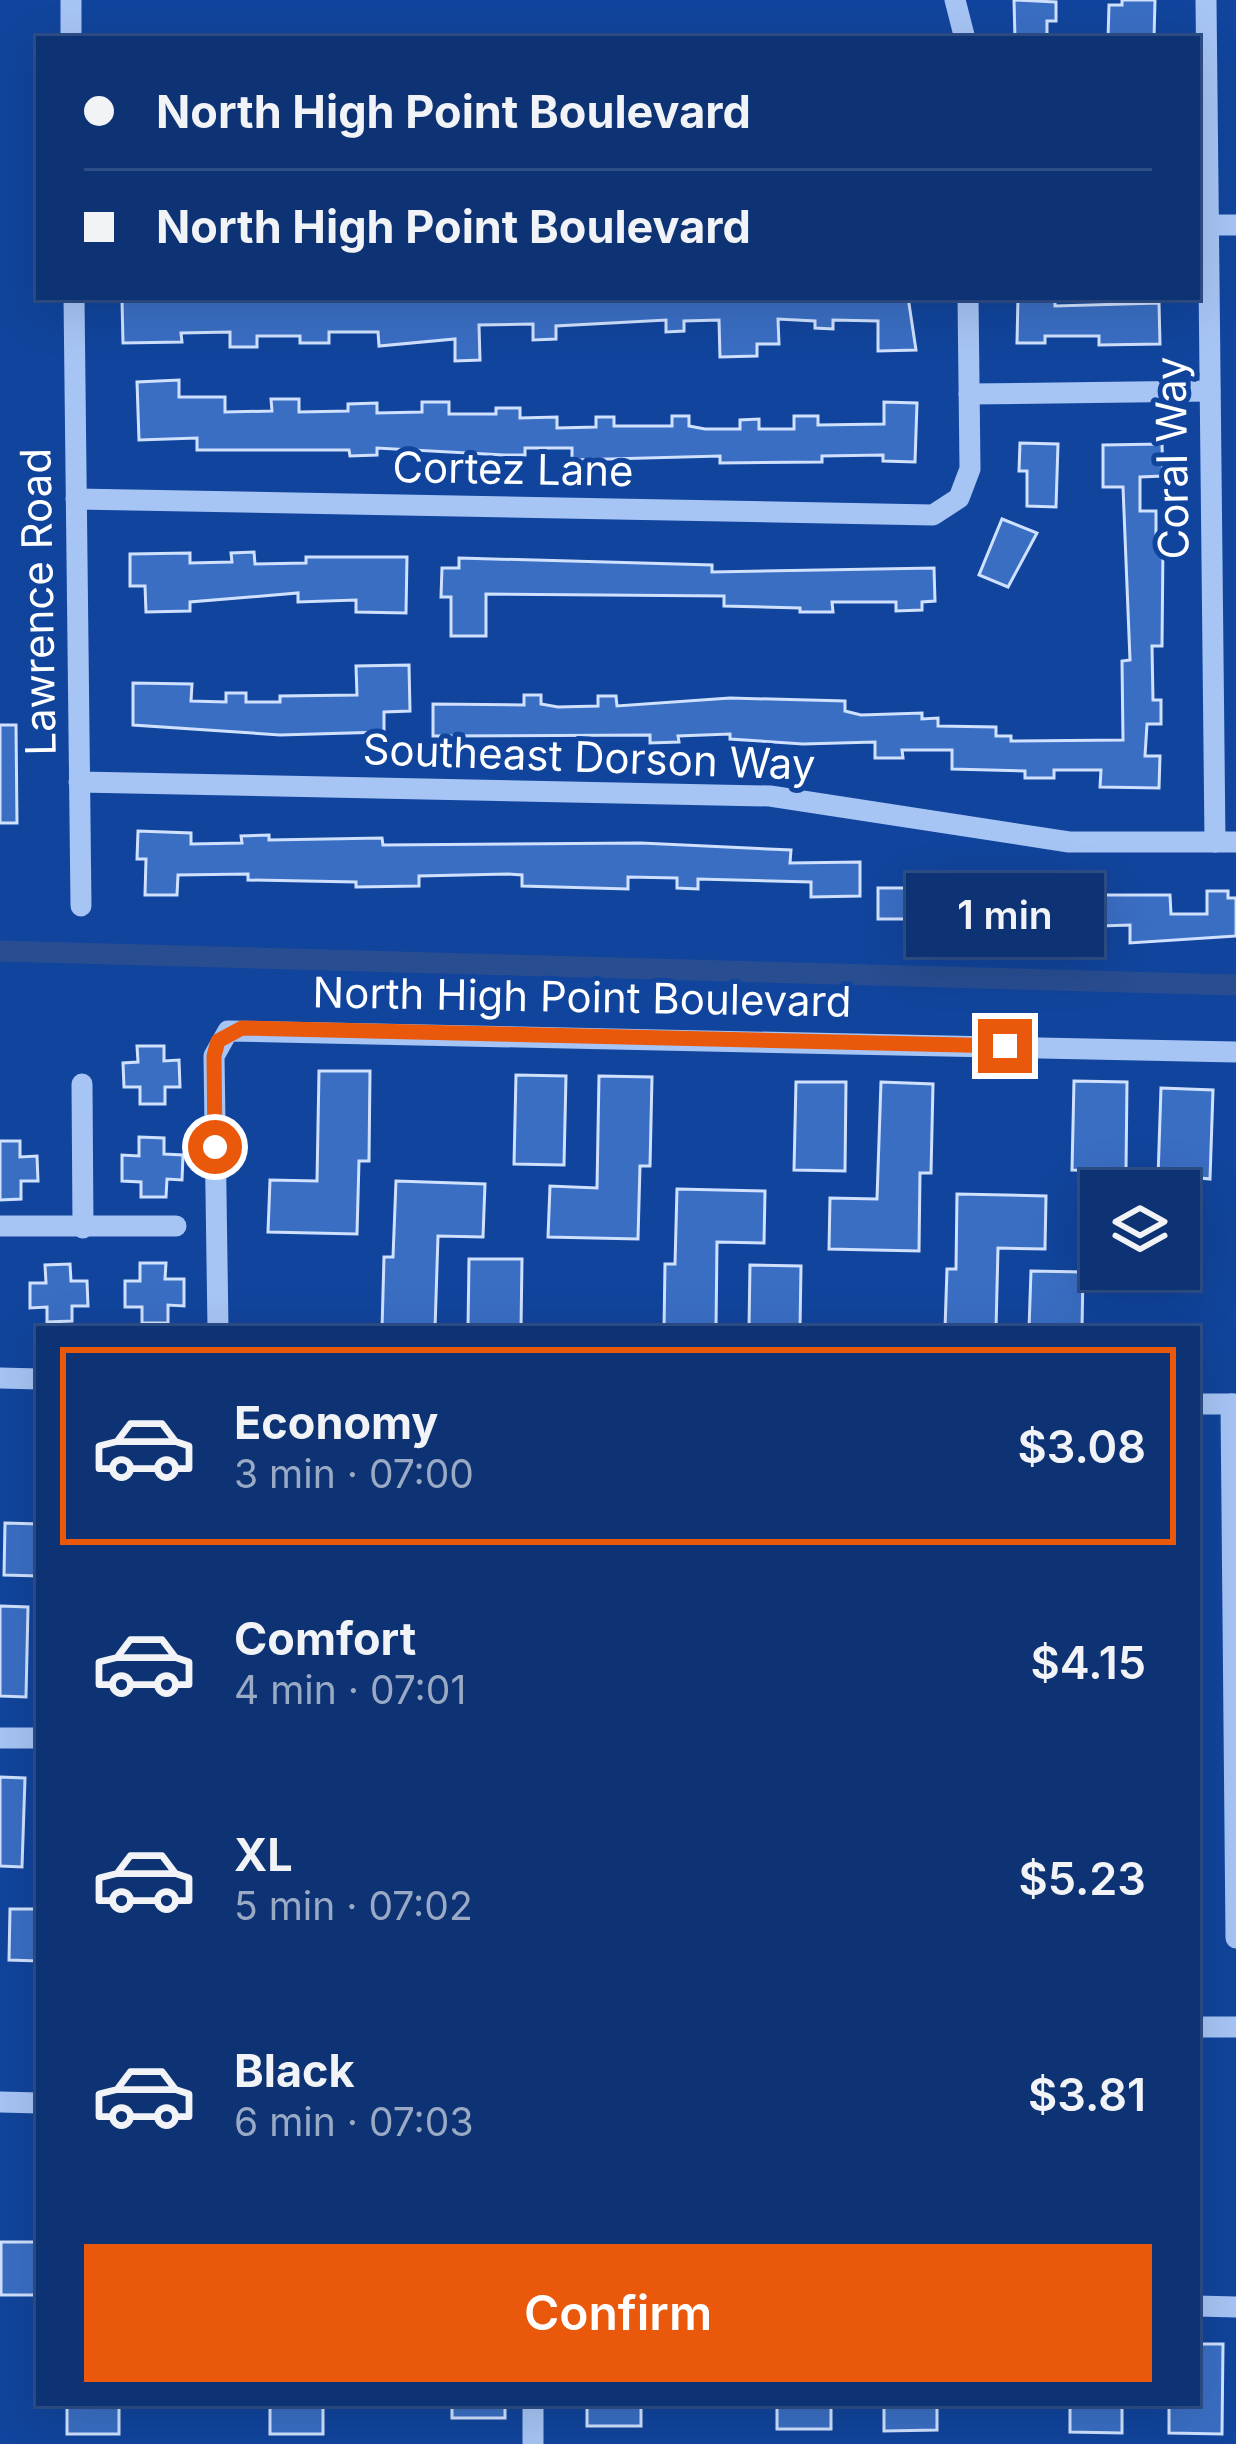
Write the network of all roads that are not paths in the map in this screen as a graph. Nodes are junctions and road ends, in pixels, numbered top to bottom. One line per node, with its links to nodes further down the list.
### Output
1 (70, 0): 4 (street)
2 (956, 0): 5 (street)
3 (1205, 0): 6 (street, Coral Way)
4 (71, 36)
5 (964, 36)
6 (1208, 225): 7 (street); 10 (street, Coral Way)
7 (1236, 225)
8 (74, 300): 12 (street, Lawrence Road)
9 (968, 300): 11 (street)
10 (1210, 392): 11 (street); 14 (street, Coral Way)
11 (970, 394): 12 (street, Cortez Lane)
12 (76, 499): 13 (street, Lawrence Road)
13 (79, 782): 14 (street, Southeast Dorson Way); 15 (street, Lawrence Road)
14 (1226, 842)
15 (80, 906)
16 (1236, 1052): 21 (street, North High Point Boulevard)
17 (82, 1084): 20 (street)
18 (0, 1226): 20 (street)
19 (176, 1226): 20 (street)
20 (83, 1228)
21 (218, 1326)
22 (0, 1378): 23 (street)
23 (36, 1378)
24 (1200, 1404): 25 (street)
25 (1233, 1404): 28 (street)
26 (0, 1738): 27 (street)
27 (36, 1738)
28 (1236, 1938)
29 (1200, 2027): 30 (street)
30 (1236, 2027)
31 (0, 2102): 32 (street)
32 (36, 2103)
33 (1200, 2306): 34 (street)
34 (1236, 2306)
35 (532, 2406): 36 (street)
36 (533, 2444)

